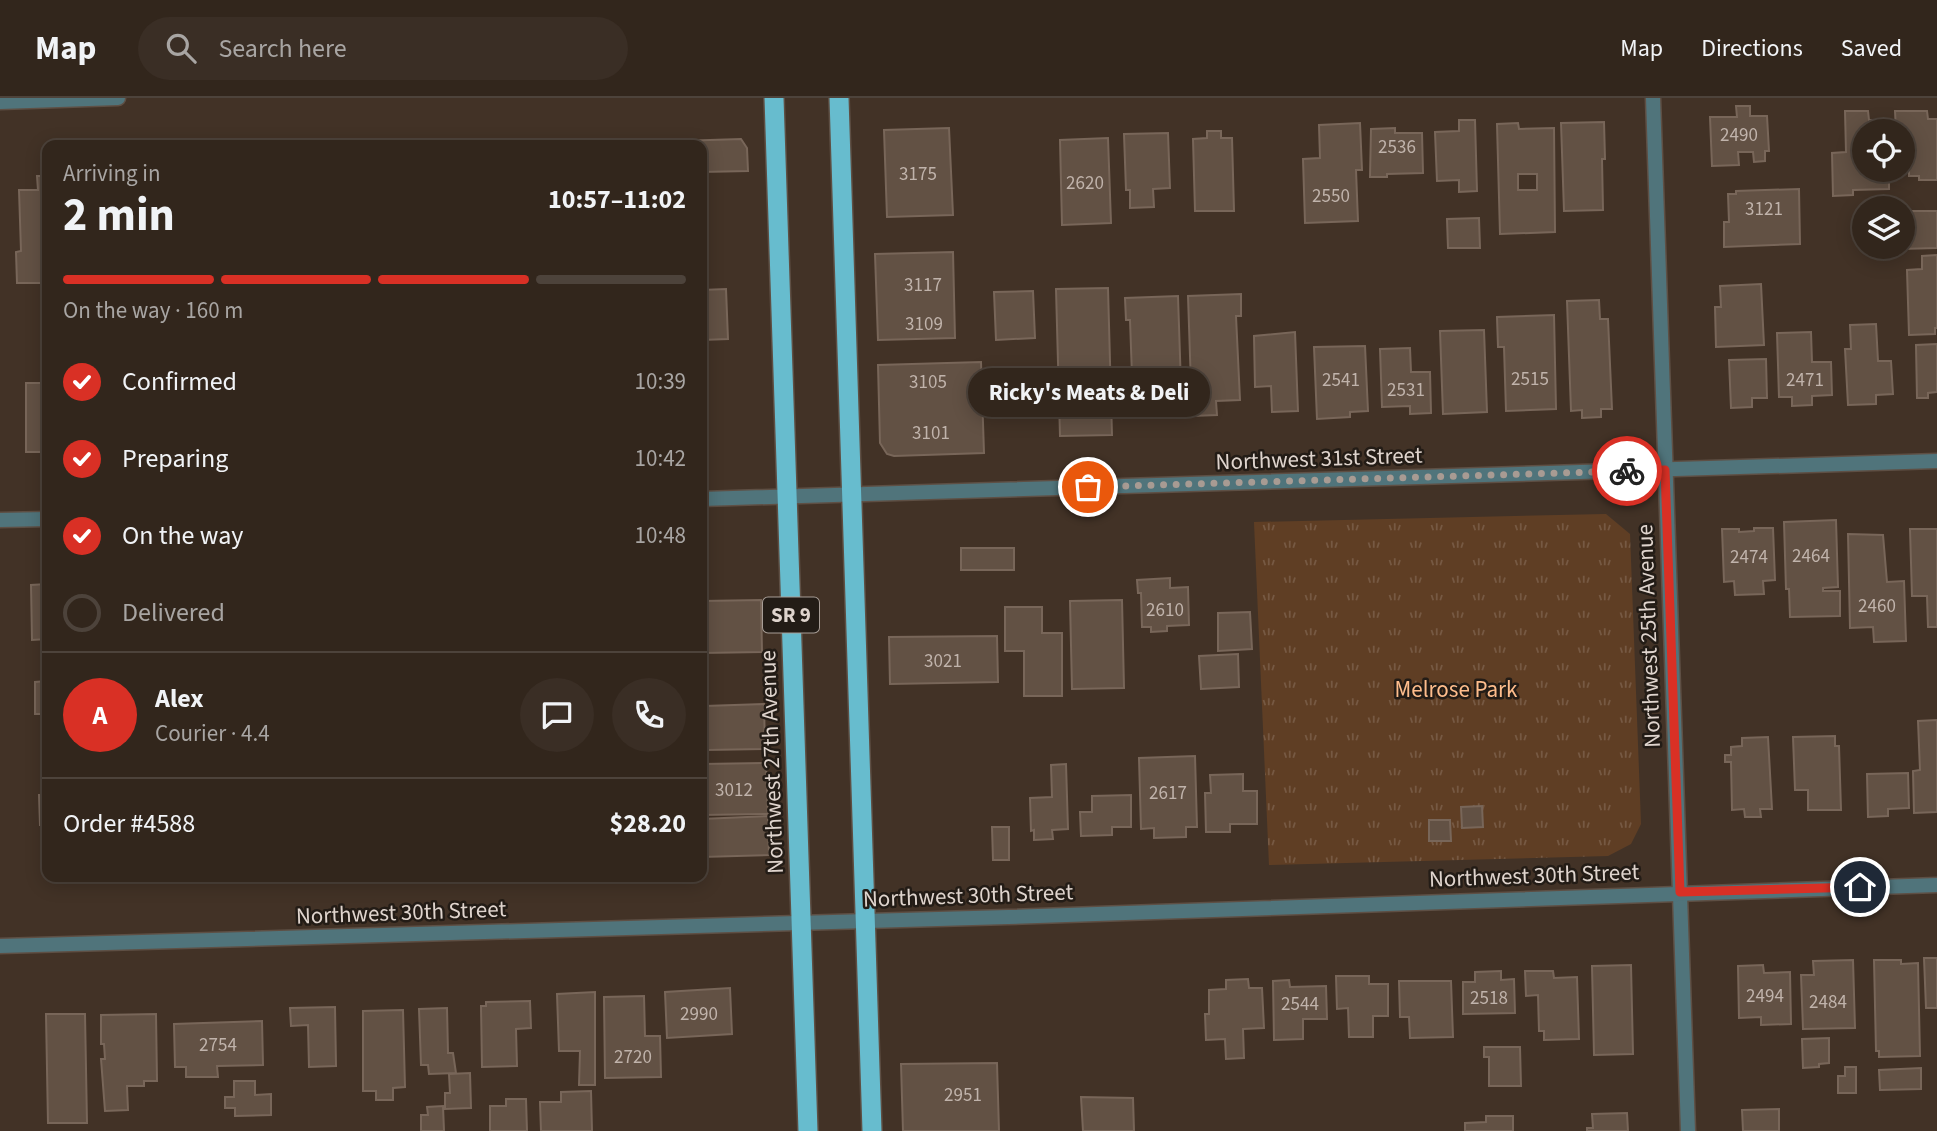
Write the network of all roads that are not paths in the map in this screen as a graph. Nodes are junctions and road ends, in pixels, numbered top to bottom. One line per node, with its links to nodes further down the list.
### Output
1 (118, 98): 5 (street)
2 (774, 98): 9 (highway, Northwest 27th Avenue / SR 9)
3 (839, 98): 8 (highway)
4 (1653, 98): 7 (street, Northwest 25th Avenue)
5 (0, 102)
6 (1937, 461): 7 (street, Northwest 31st Street)
7 (1665, 470): 8 (street, Northwest 31st Street); 14 (street, Northwest 25th Avenue)
8 (851, 495): 9 (street, Northwest 31st Street); 15 (highway)
9 (787, 496): 10 (street, Northwest 31st Street); 16 (highway, Northwest 27th Avenue / SR 9)
10 (707, 499)
11 (42, 519): 12 (street)
12 (0, 520)
13 (1937, 885): 14 (street, Northwest 30th Street)
14 (1680, 892): 15 (street, Northwest 30th Street); 20 (street, Northwest 25th Avenue)
15 (866, 921): 16 (street, Northwest 30th Street); 19 (highway)
16 (801, 922): 17 (street, Northwest 30th Street); 18 (highway, Northwest 27th Avenue / SR 9)
17 (0, 947)
18 (808, 1131)
19 (872, 1131)
20 (1688, 1131)

